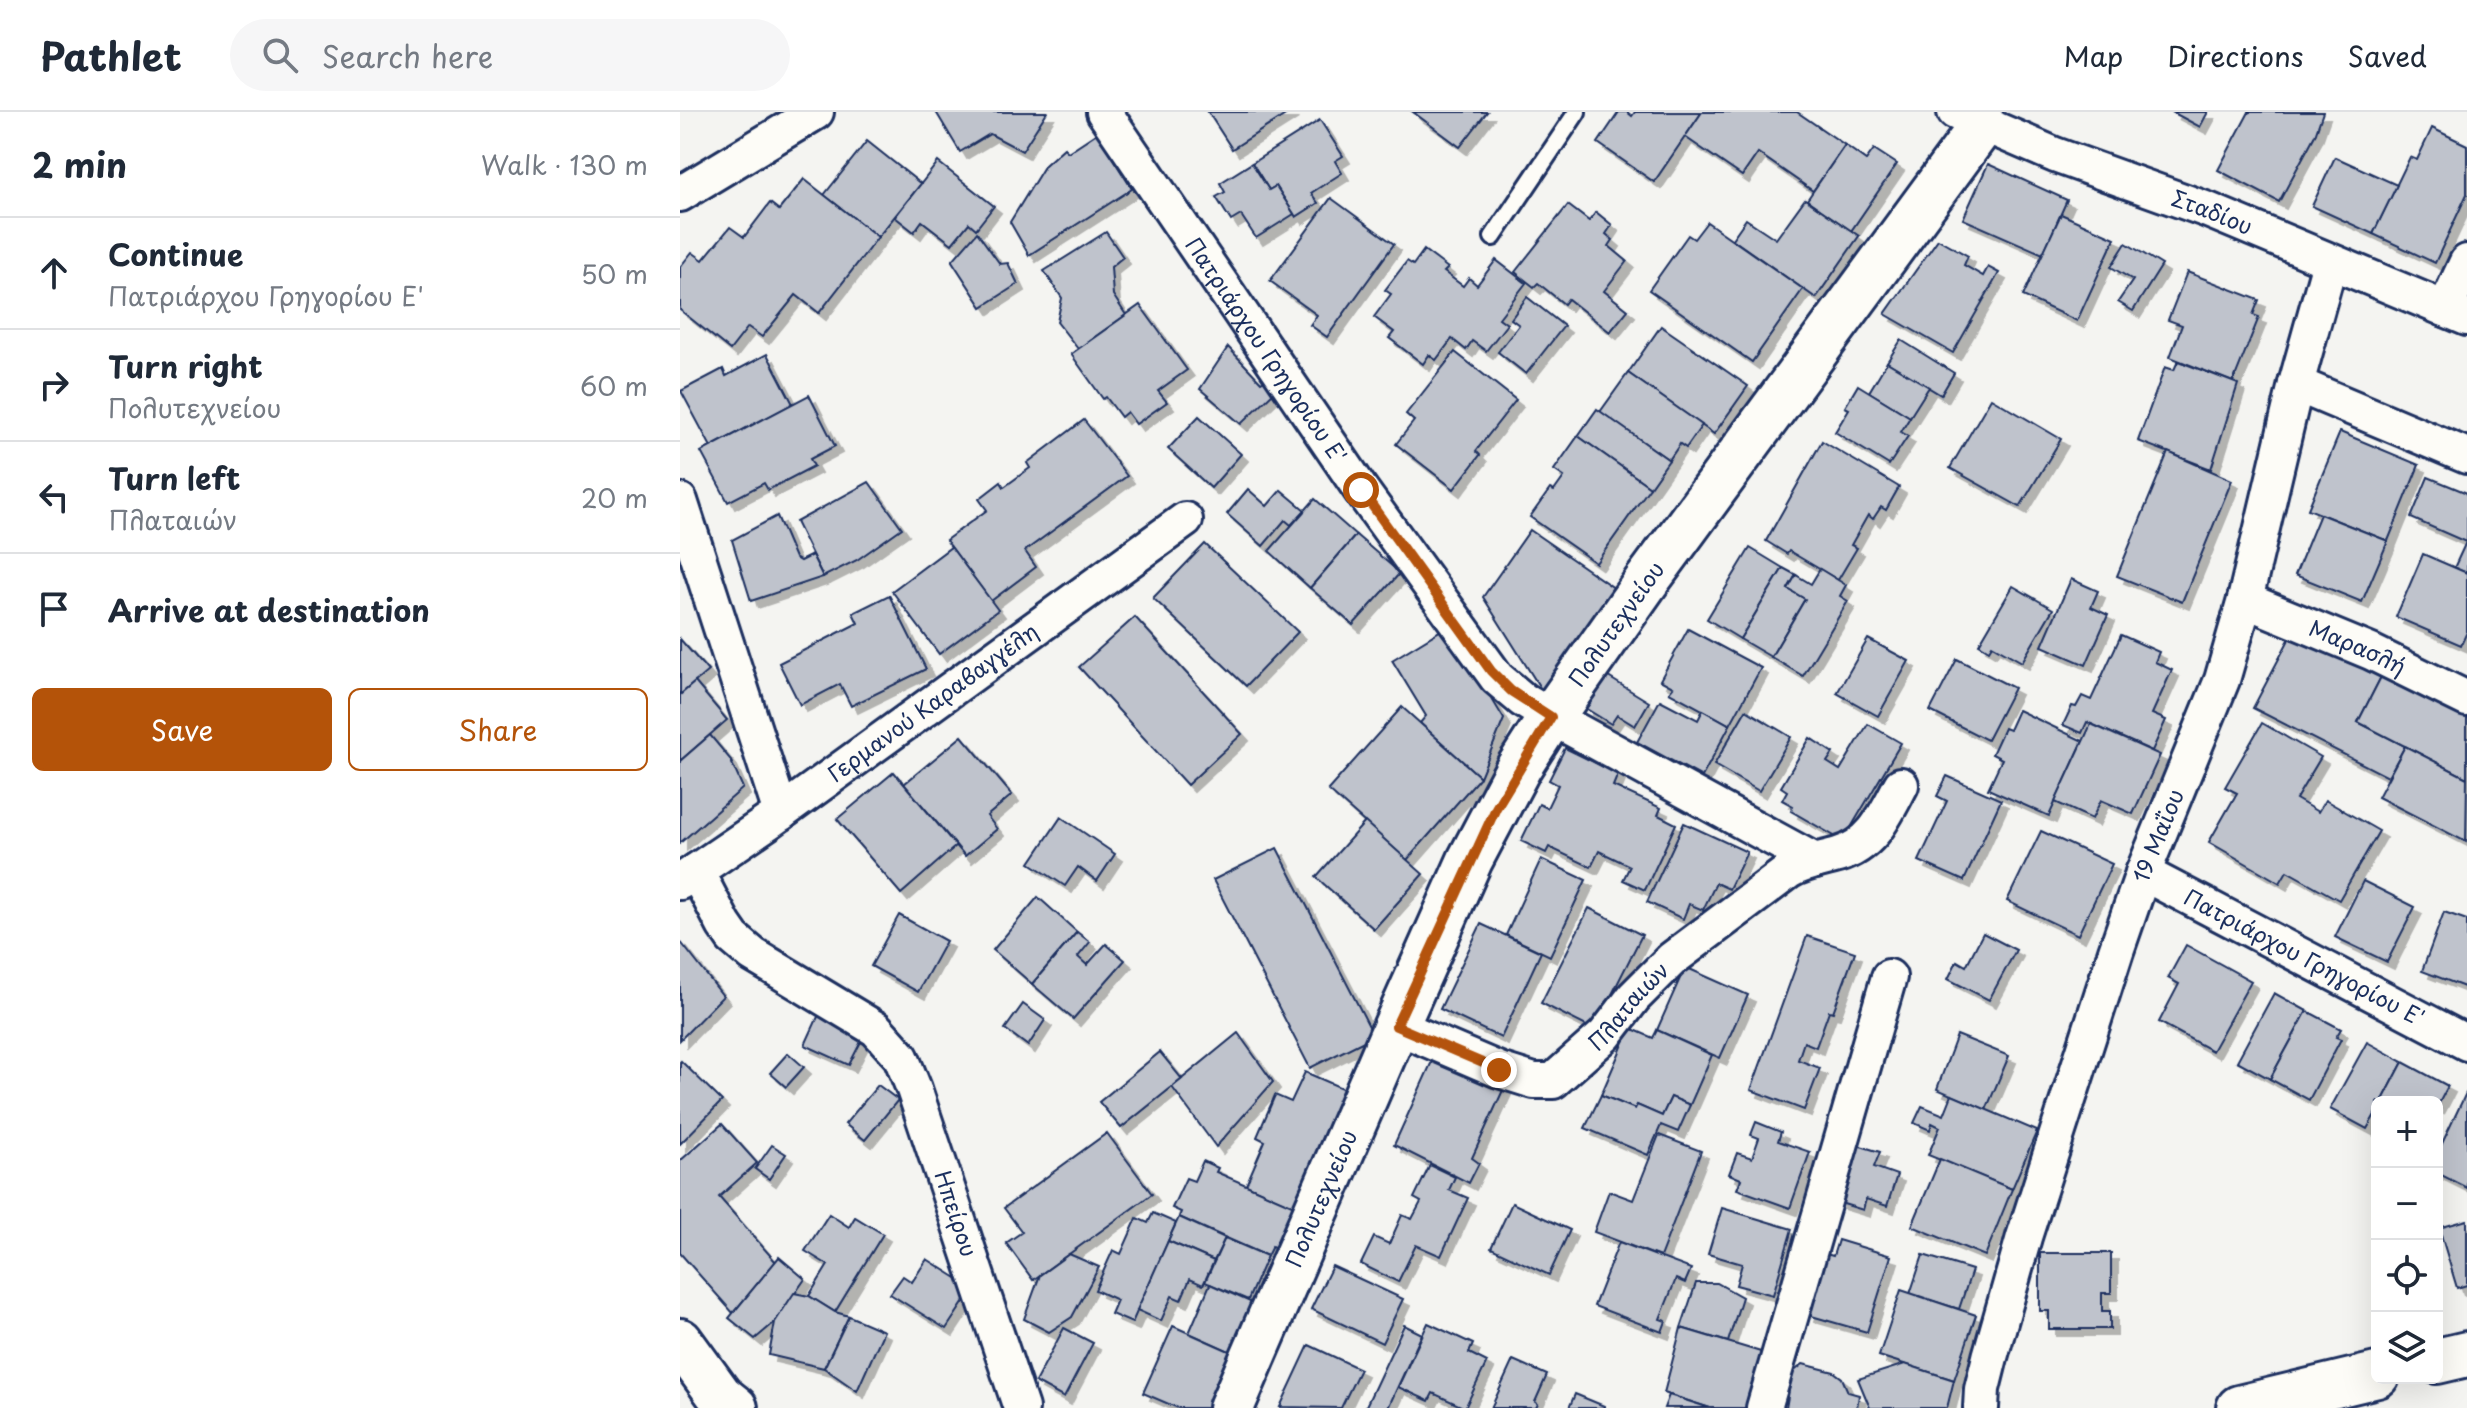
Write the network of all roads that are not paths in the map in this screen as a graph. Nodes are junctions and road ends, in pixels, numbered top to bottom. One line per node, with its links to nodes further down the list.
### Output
1 (816, 112): 5 (street)
2 (1104, 112): 16 (street, Πατριάρχου Γρηγορίου Ε')
3 (1577, 112): 6 (lane)
4 (1977, 116): 7 (street, Σταδίου); 16 (street, Πολυτεχνείου)
5 (680, 194)
6 (1493, 237)
7 (2330, 262): 9 (street, Σταδίου); 10 (street, 19 Μαΐου)
8 (2467, 262): 9 (street)
9 (2456, 314)
10 (2296, 384): 11 (street); 14 (street, 19 Μαΐου)
11 (2467, 456)
12 (680, 501): 18 (street)
13 (1185, 520): 18 (street, Γερμανού Καραβαγγέλη)
14 (2245, 600): 15 (street, Μαρασλή); 20 (street, 19 Μαΐου)
15 (2467, 699)
16 (1551, 717): 19 (street, Πατριάρχου Γρηγορίου Ε'); 23 (street, Πολυτεχνείου)
17 (1901, 785): 19 (street, Πλαταιών)
18 (781, 813): 21 (street, Γερμανού Καραβαγγέλη)
19 (1815, 861): 23 (street, Πλαταιών)
20 (2143, 873): 24 (street, Πατριάρχου Γρηγορίου Ε'); 33 (street, 19 Μαΐου)
21 (688, 876): 30 (street, Ηπείρου)
22 (1889, 977): 32 (street)
23 (1396, 1026): 31 (street, Πολυτεχνείου)
24 (2467, 1043)
25 (680, 1341): 29 (street)
26 (2467, 1354): 27 (street)
27 (2443, 1360)
28 (2371, 1376): 34 (street)
29 (718, 1404)
30 (1021, 1408)
31 (1231, 1408)
32 (1764, 1408)
33 (1981, 1408)
34 (2239, 1408)

